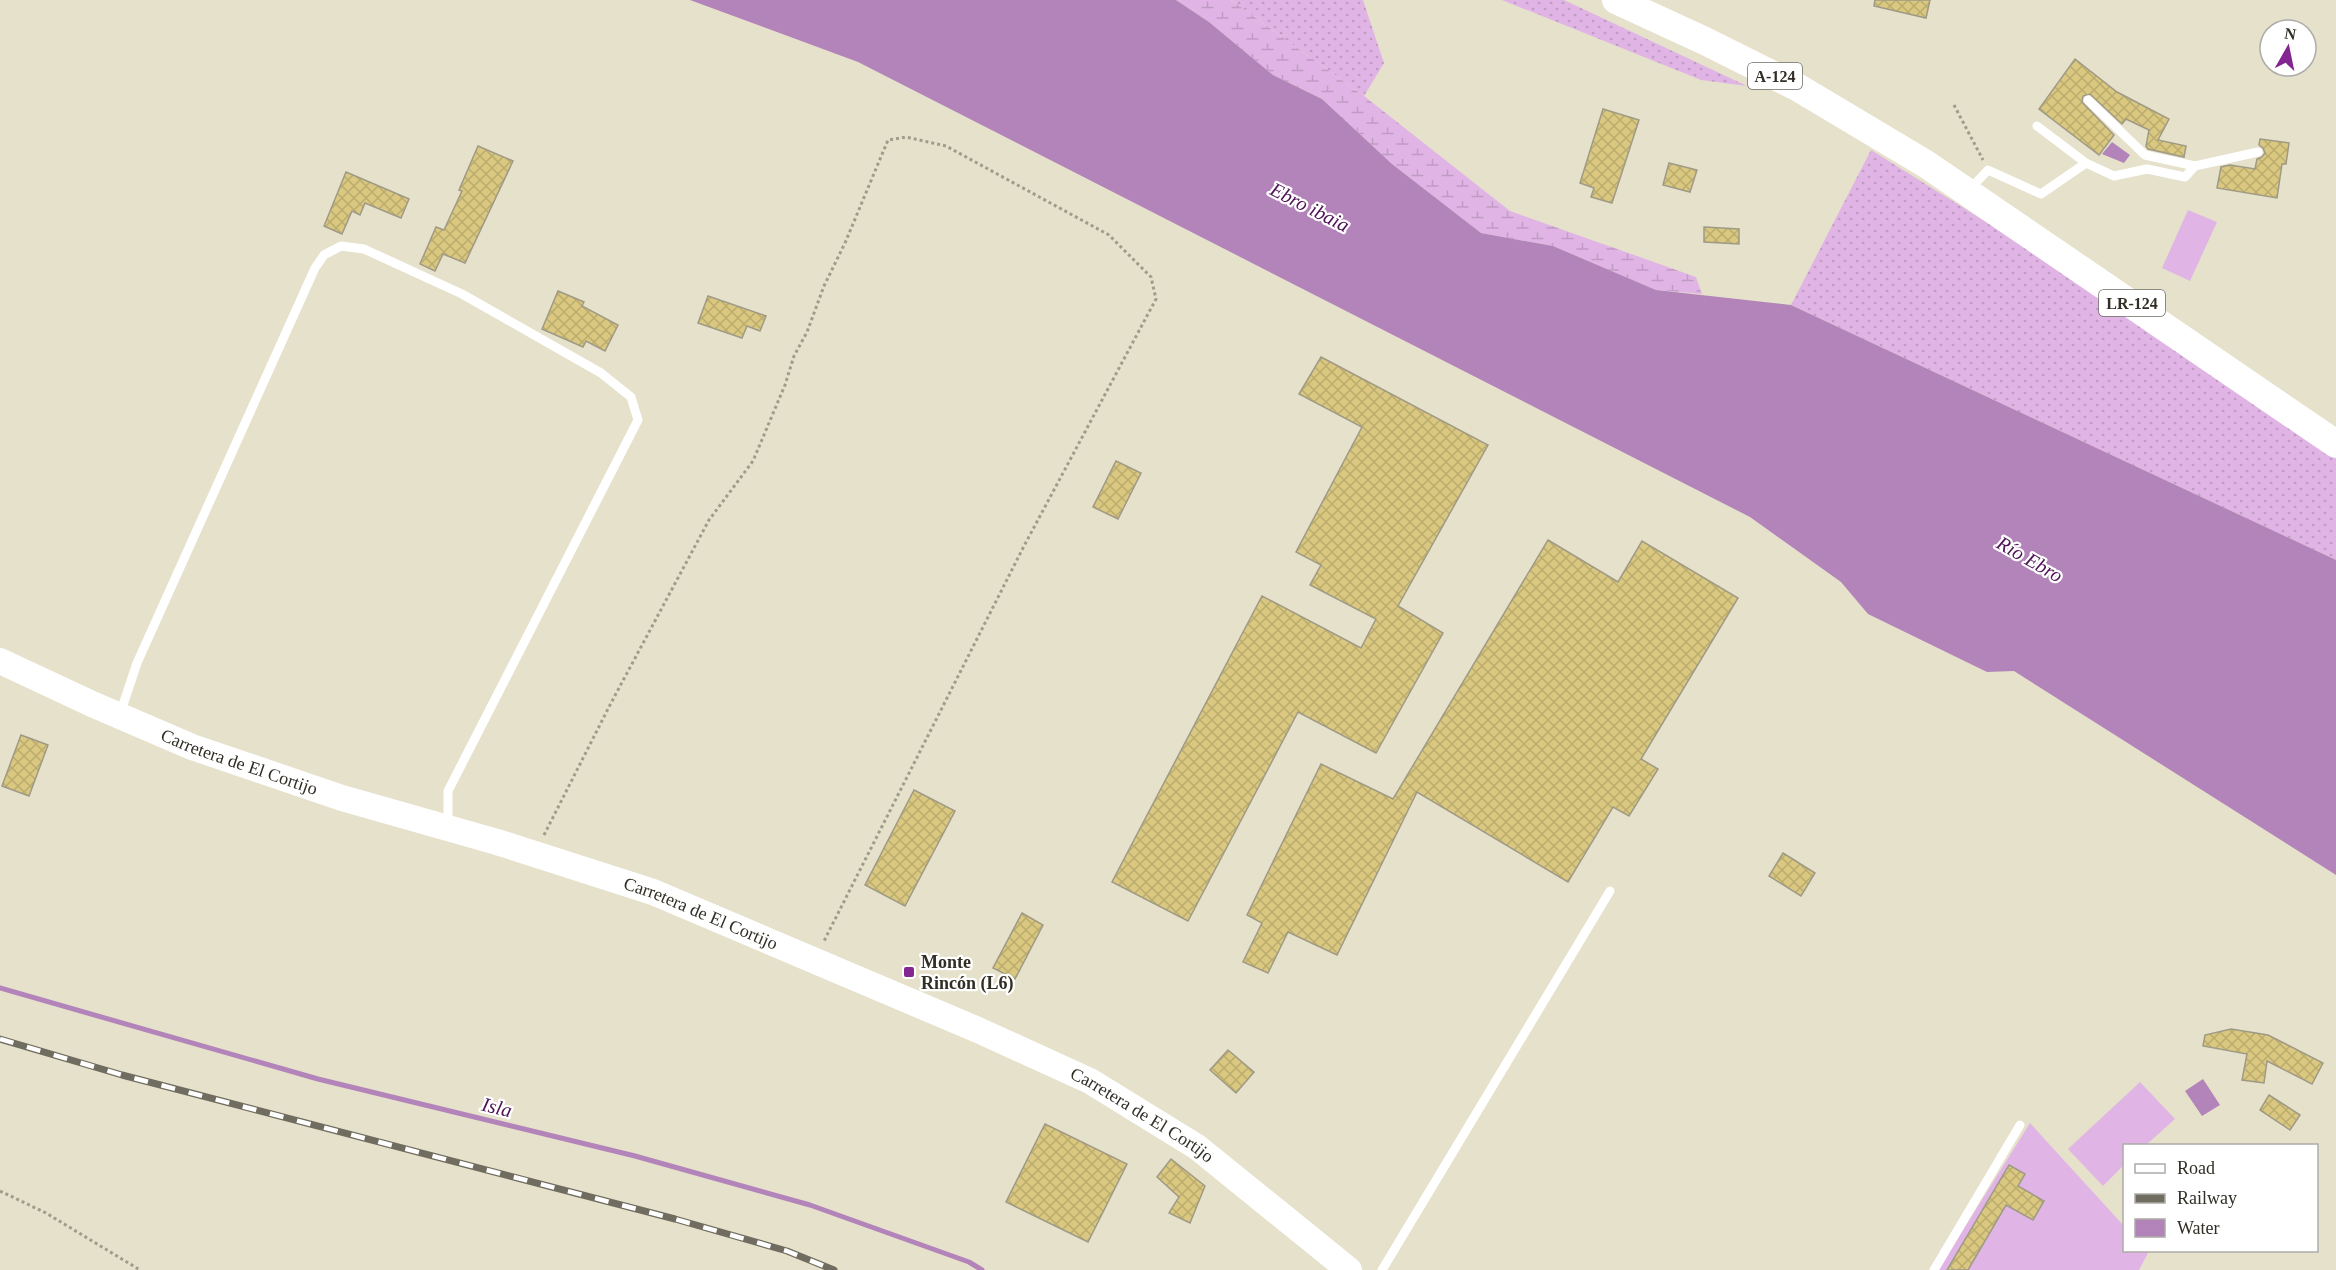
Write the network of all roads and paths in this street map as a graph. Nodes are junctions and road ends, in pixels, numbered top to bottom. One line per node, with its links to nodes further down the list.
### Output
1 (1617, 0): 7 (main road, A-124)
2 (2088, 100): 8 (lane)
3 (1954, 105): 9 (path)
4 (2037, 126): 6 (lane)
5 (2258, 153): 8 (lane)
6 (2086, 162): 8 (lane); 9 (lane)
7 (1926, 164): 10 (main road, LR-124)
8 (2195, 166)
9 (1988, 170): 10 (lane)
10 (1968, 191): 11 (main road, LR-124)
11 (2336, 444)
12 (0, 661): 13 (street, Carretera de El Cortijo)
13 (119, 716): 14 (street, Carretera de El Cortijo); 14 (lane)
14 (448, 828): 15 (street, Carretera de El Cortijo)
15 (536, 854): 17 (street, Carretera de El Cortijo); 17 (path)
16 (1610, 891): 22 (lane)
17 (814, 960): 21 (street, Carretera de El Cortijo)
18 (2020, 1125): 23 (lane)
19 (0, 1191): 20 (path)
20 (140, 1270)
21 (1349, 1270)
22 (1382, 1270)
23 (1934, 1270)

